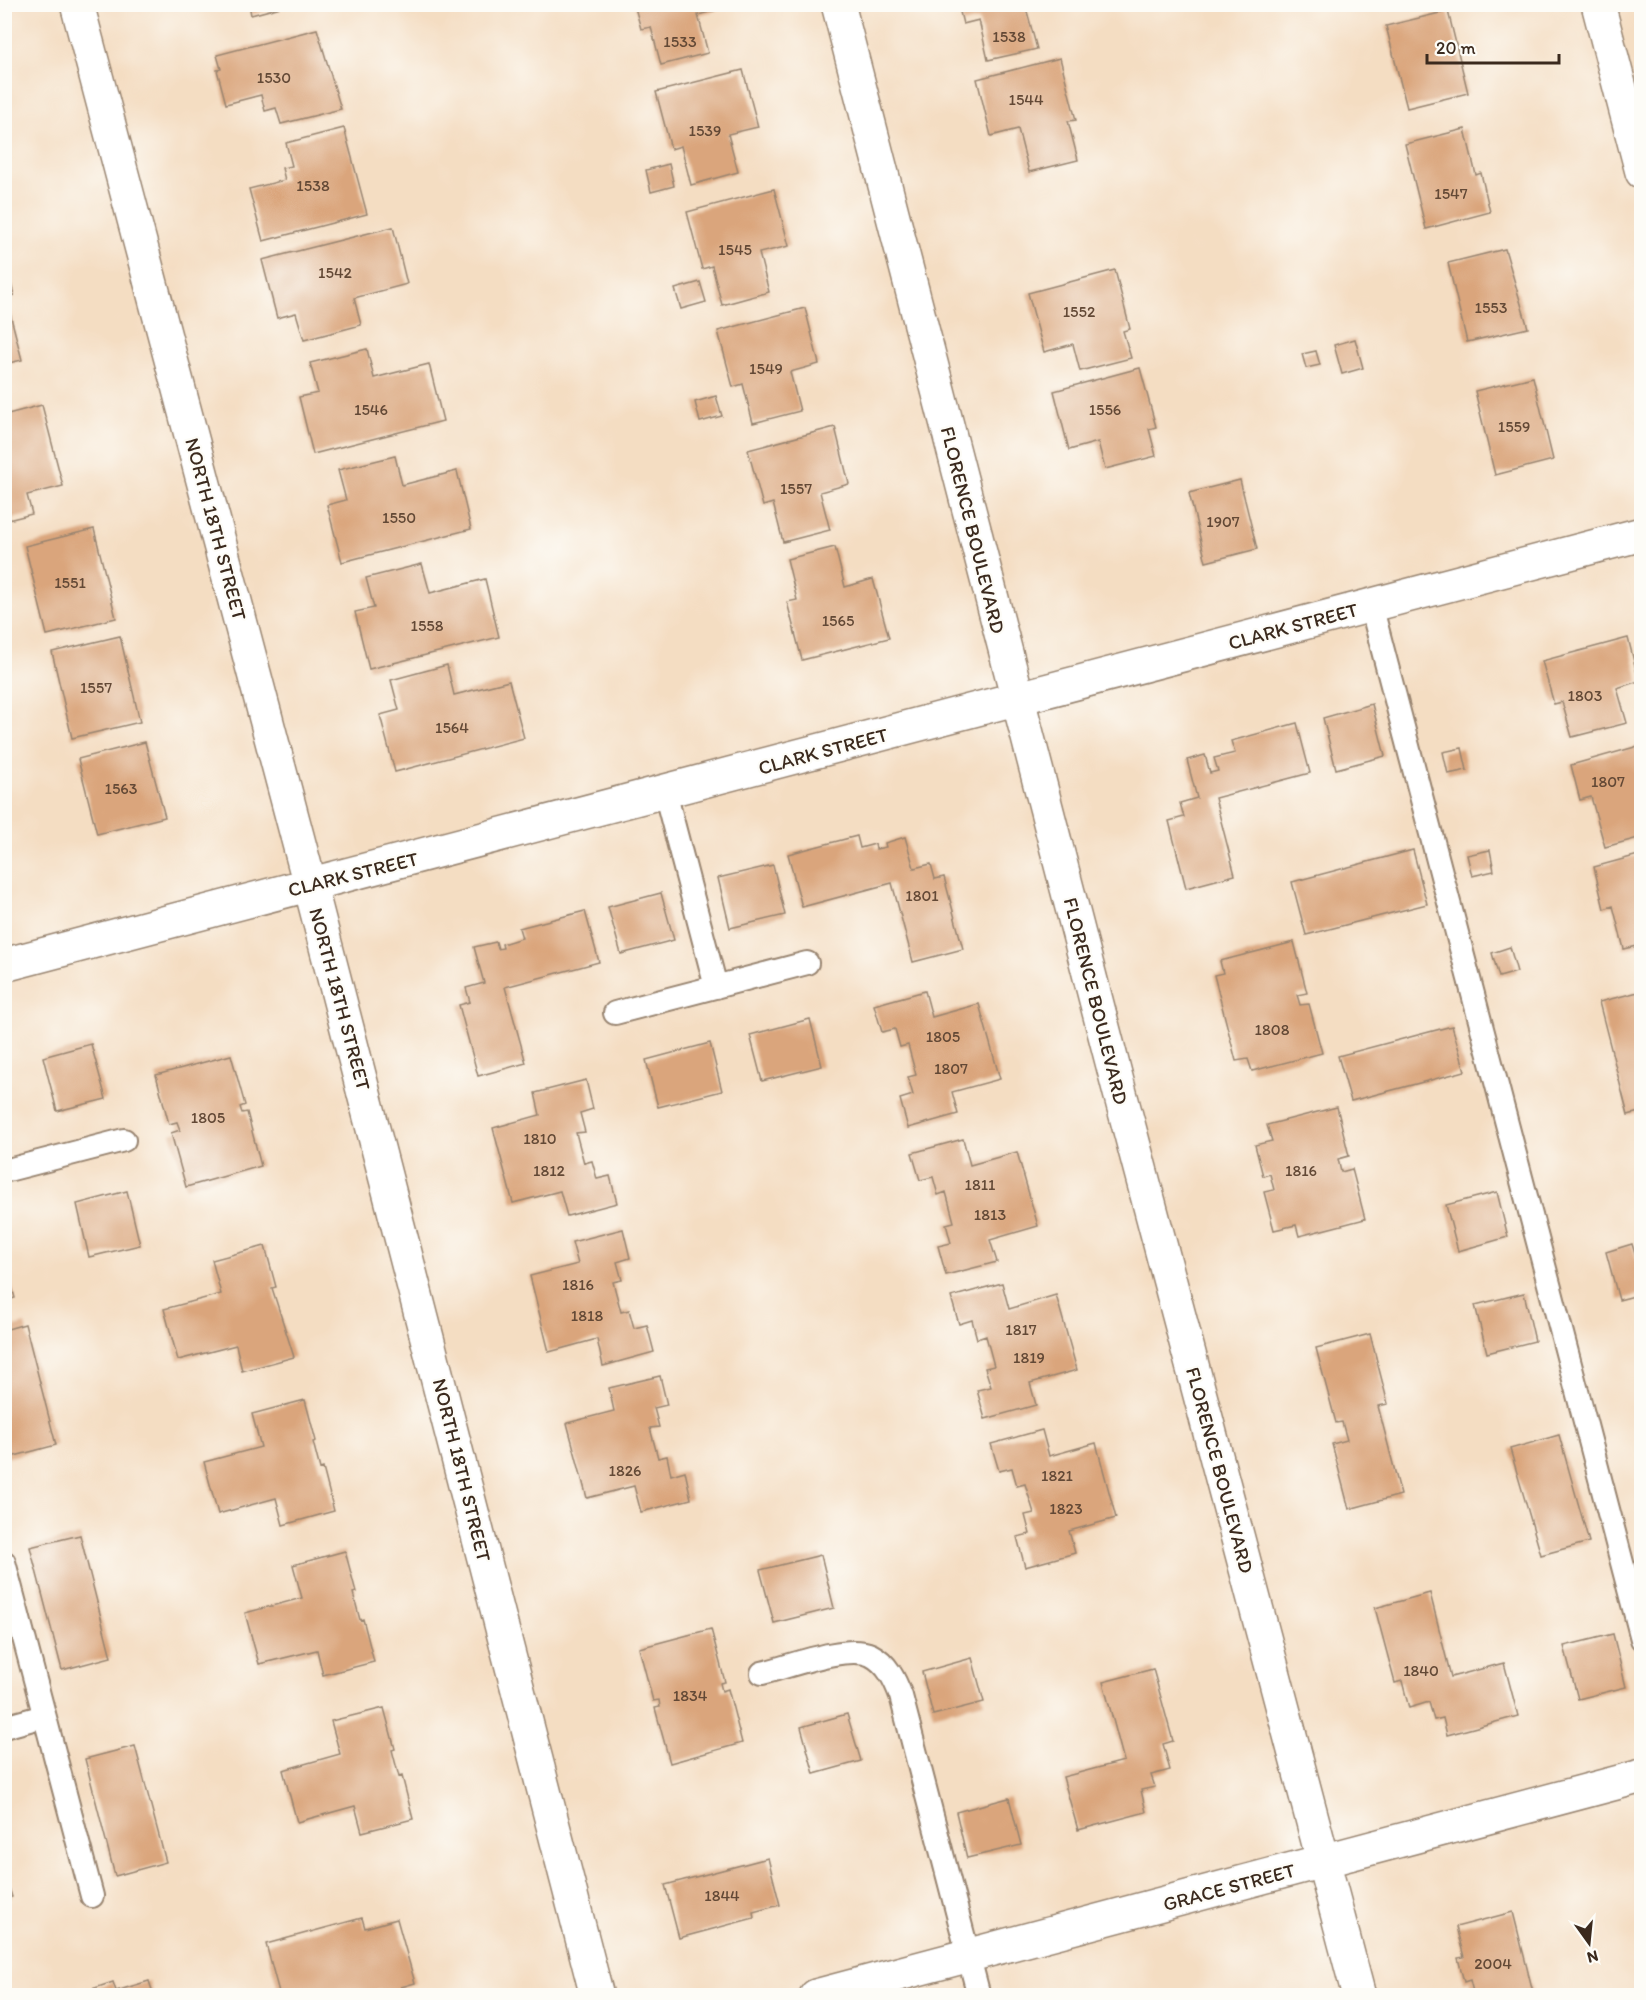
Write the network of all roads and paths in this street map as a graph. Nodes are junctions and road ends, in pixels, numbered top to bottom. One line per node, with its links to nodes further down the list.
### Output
1 (77, 4): 9 (street, NORTH 18TH STREET)
2 (838, 4): 7 (street, FLORENCE BOULEVARD)
3 (1598, 4): 4 (street)
4 (1641, 172)
5 (1641, 534): 6 (street, CLARK STREET)
6 (1371, 605): 7 (street, CLARK STREET); 17 (lane)
7 (1017, 700): 8 (street, CLARK STREET); 22 (street, FLORENCE BOULEVARD)
8 (665, 792): 9 (street, CLARK STREET); 12 (lane)
9 (310, 885): 11 (street, CLARK STREET); 25 (street, NORTH 18TH STREET)
10 (807, 963): 12 (lane)
11 (4, 964)
12 (716, 987): 13 (lane)
13 (615, 1013)
14 (124, 1140): 15 (lane)
15 (6, 1165)
16 (4, 1562): 19 (lane)
17 (1641, 1639)
18 (762, 1673): 24 (lane)
19 (44, 1716): 20 (lane); 23 (lane)
20 (4, 1727)
21 (1641, 1776): 22 (street, GRACE STREET)
22 (1324, 1862): 24 (street, GRACE STREET); 28 (street, FLORENCE BOULEVARD)
23 (92, 1896)
24 (968, 1955): 26 (street, GRACE STREET); 27 (lane)
25 (597, 1995)
26 (816, 1995)
27 (979, 1995)
28 (1359, 1995)

